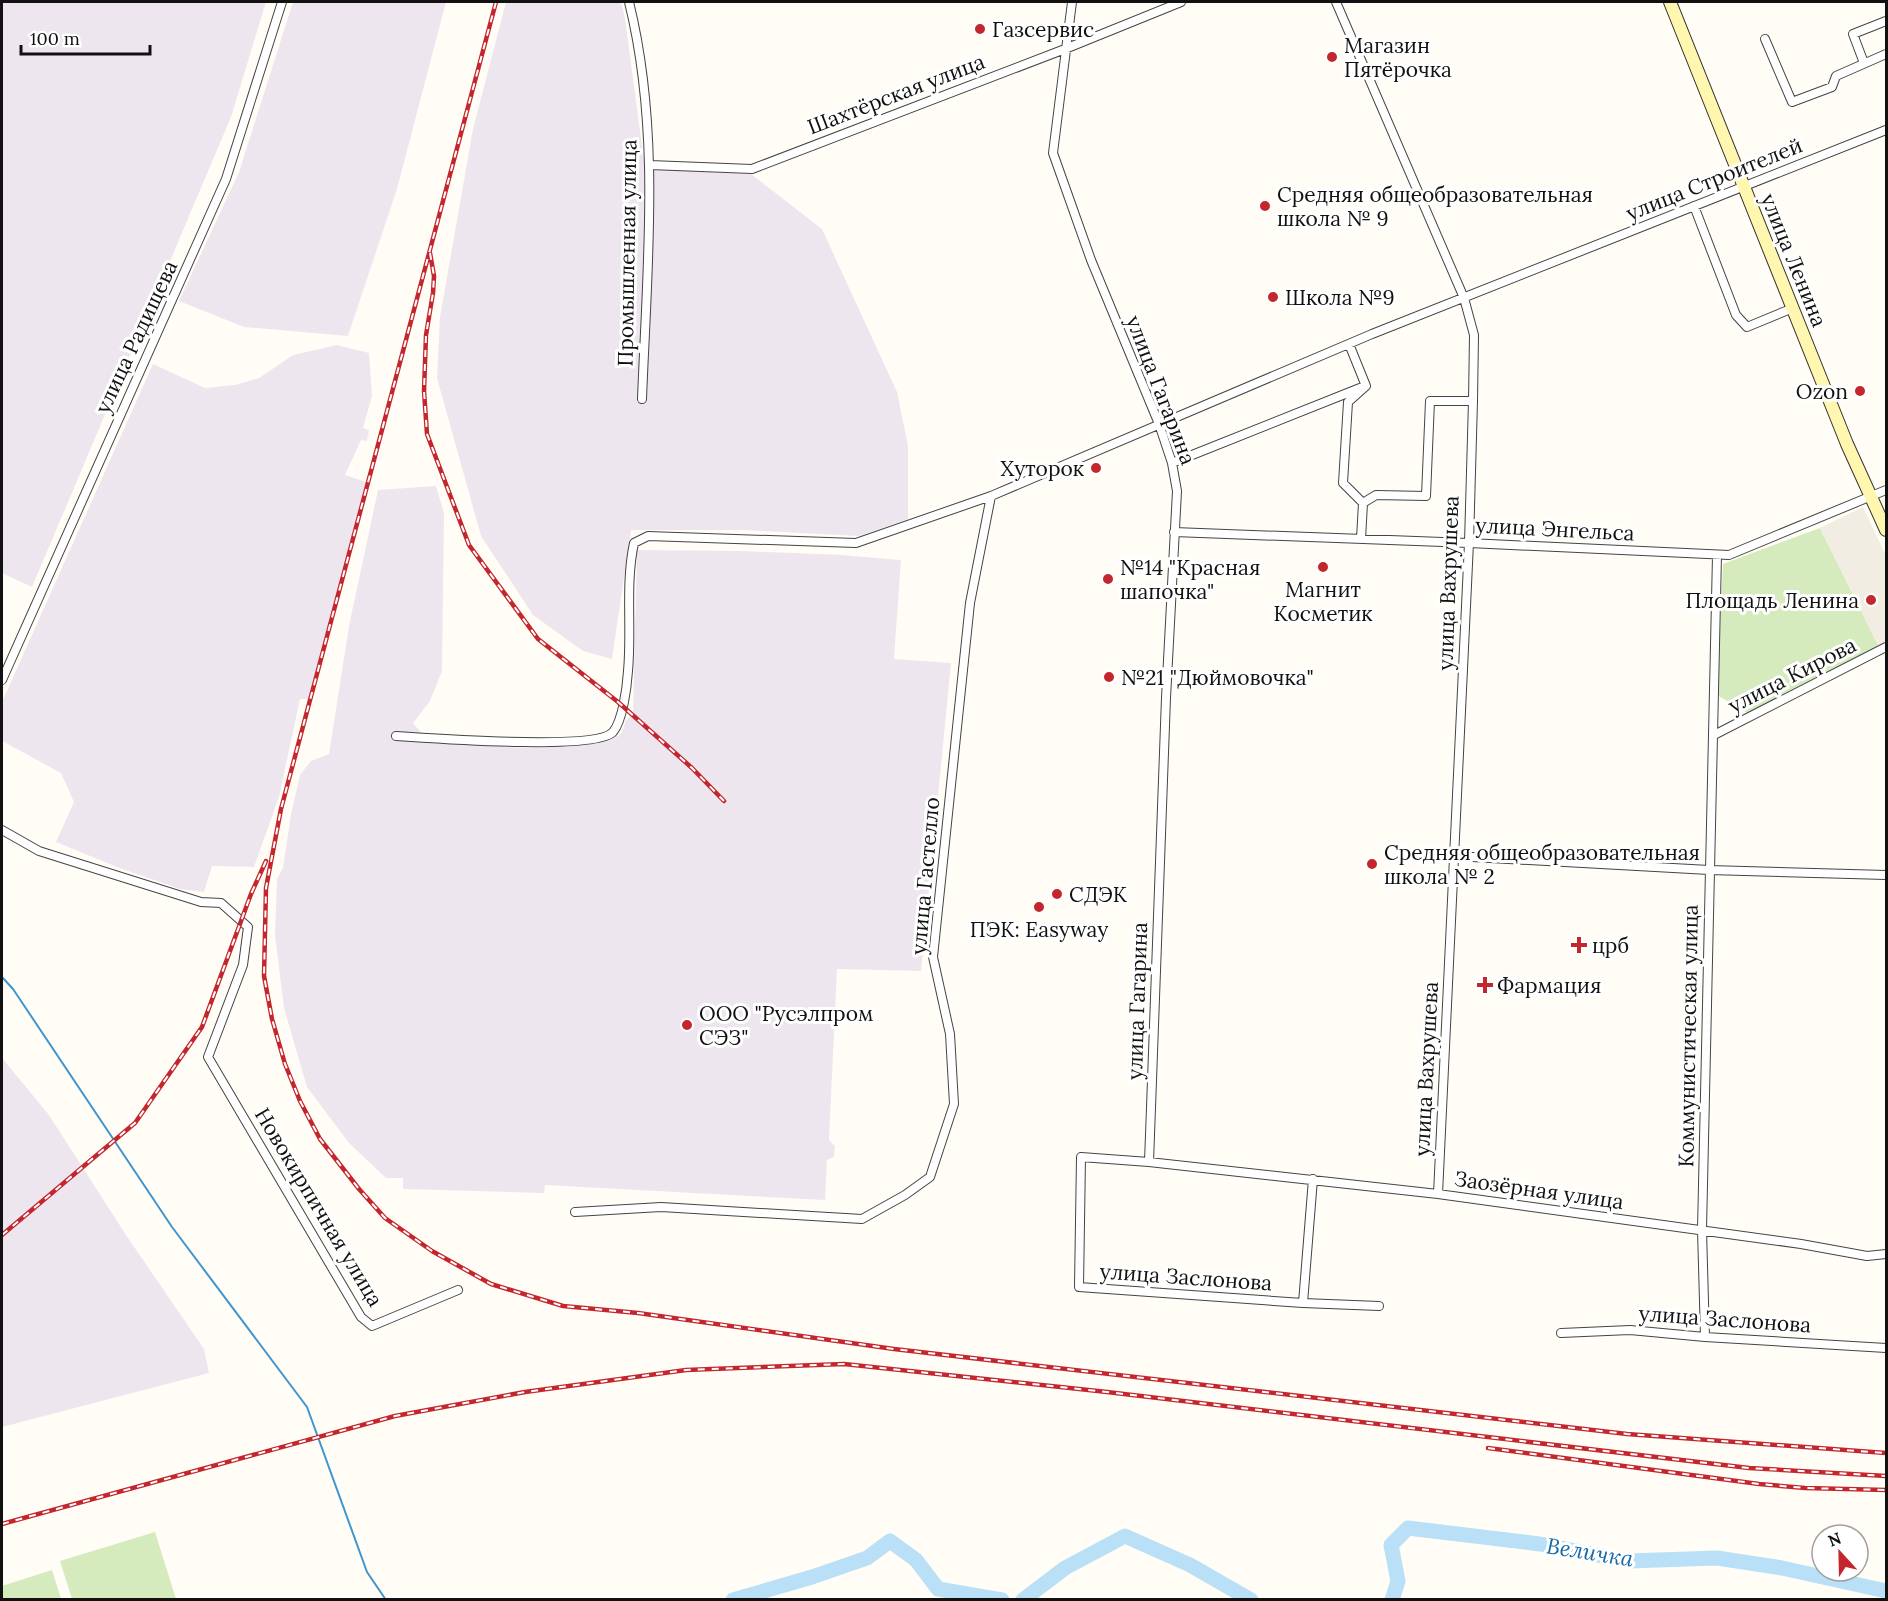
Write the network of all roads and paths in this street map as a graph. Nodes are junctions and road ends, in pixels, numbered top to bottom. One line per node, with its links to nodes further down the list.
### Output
1 (282, 2): 34 (street, улица Радищева)
2 (629, 2): 13 (street, Промышленная улица)
3 (1072, 2): 9 (street, улица Гагарина)
4 (1181, 2): 9 (street, Шахтёрская улица)
5 (1336, 2): 16 (street, улица Вахрушева)
6 (1670, 2): 14 (main road, улица Ленина)
7 (1887, 21): 11 (street)
8 (1765, 39): 11 (street)
9 (1065, 49): 13 (street, Шахтёрская улица); 22 (street, улица Гагарина)
10 (1887, 54): 11 (street)
11 (1864, 63)
12 (1887, 130): 14 (street, улица Строителей)
13 (650, 165): 20 (street, Промышленная улица)
14 (1744, 186): 15 (street, улица Строителей); 17 (main road, улица Ленина)
15 (1694, 206): 16 (street, улица Строителей); 17 (street)
16 (1464, 298): 18 (street, улица Строителей); 21 (street, улица Вахрушева)
17 (1793, 308): 26 (main road, улица Ленина)
18 (1349, 344): 19 (street); 22 (street, улица Строителей)
19 (1366, 386): 23 (street); 27 (street)
20 (642, 399)
21 (1473, 401): 27 (street); 31 (street, улица Вахрушева)
22 (1159, 424): 23 (street, улица Гагарина); 25 (street, улица Строителей)
23 (1172, 463): 29 (street, улица Гагарина)
24 (1887, 490): 26 (street, улица Энгельса)
25 (991, 496): 36 (street, улица Строителей); 44 (street, улица Гастелло)
26 (1871, 498): 28 (main road, улица Ленина); 32 (street, улица Энгельса)
27 (1363, 503): 30 (street)
28 (1887, 530)
29 (1174, 532): 30 (street, улица Энгельса); 41 (street, улица Гагарина)
30 (1361, 539): 31 (street, улица Энгельса)
31 (1469, 543): 32 (street, улица Энгельса); 38 (street, улица Вахрушева)
32 (1717, 555): 35 (street, Коммунистическая улица)
33 (1887, 647): 35 (street, улица Кирова)
34 (2, 680)
35 (1714, 735): 39 (street, Коммунистическая улица)
36 (396, 736)
37 (2, 830): 47 (street, Новокирпичная улица)
38 (1454, 856): 39 (street); 43 (street, улица Вахрушева)
39 (1709, 870): 40 (street); 45 (street, Коммунистическая улица)
40 (1887, 875)
41 (1149, 1162): 42 (street, Заозёрная улица); 48 (street, улица Заслонова)
42 (1313, 1179): 43 (street, Заозёрная улица); 48 (street)
43 (1438, 1194): 45 (street, Заозёрная улица)
44 (575, 1212)
45 (1702, 1230): 46 (street, Заозёрная улица); 51 (street, Коммунистическая улица)
46 (1887, 1254)
47 (458, 1290)
48 (1303, 1303): 49 (street, улица Заслонова)
49 (1379, 1306)
50 (1561, 1333): 51 (street, улица Заслонова)
51 (1705, 1337): 52 (street, улица Заслонова)
52 (1887, 1348)

